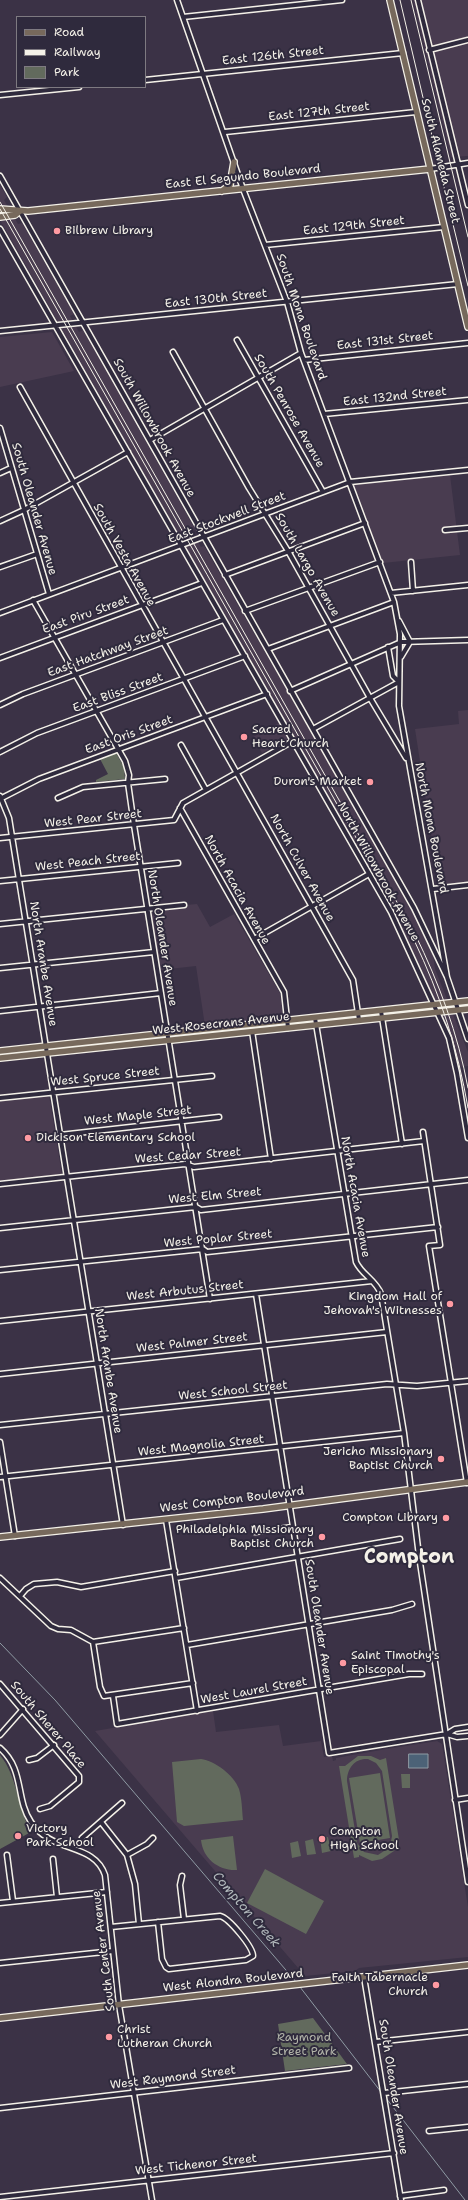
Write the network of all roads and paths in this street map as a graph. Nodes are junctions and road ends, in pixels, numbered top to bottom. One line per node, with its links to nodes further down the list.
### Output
1 (177, 0): 5 (street, South Mona Boulevard)
2 (342, 0): 5 (street)
3 (390, 0): 8 (main road, South Alameda Street)
4 (418, 0): 7 (street)
5 (183, 17): 9 (street, South Mona Boulevard)
6 (468, 40): 7 (street)
7 (429, 50): 17 (street)
8 (403, 53): 9 (street, East 126th Street); 13 (main road, South Alameda Street)
9 (204, 73): 10 (street, East 126th Street); 14 (street, South Mona Boulevard)
10 (146, 80)
11 (70, 88): 12 (street)
12 (0, 96)
13 (416, 112): 14 (street, East 127th Street); 18 (main road, South Alameda Street)
14 (225, 132): 15 (street, South Mona Boulevard)
15 (234, 162): 20 (street, South Mona Boulevard); 21 (main road)
16 (468, 163): 17 (street, East El Segundo Boulevard)
17 (458, 165): 18 (street, East El Segundo Boulevard); 22 (street)
18 (430, 169): 20 (main road, East El Segundo Boulevard); 26 (main road, South Alameda Street)
19 (0, 176): 24 (street, South Willowbrook Avenue)
20 (243, 189): 21 (main road, East El Segundo Boulevard); 28 (street, South Mona Boulevard)
21 (221, 191): 24 (main road, East El Segundo Boulevard)
22 (468, 205)
23 (0, 209): 24 (main road, East El Segundo Boulevard)
24 (20, 211): 25 (main road, East El Segundo Boulevard); 31 (street, South Willowbrook Avenue)
25 (0, 216)
26 (444, 227): 28 (street, East 129th Street); 29 (main road, South Alameda Street)
27 (0, 229): 32 (street)
28 (265, 245): 30 (street, South Mona Boulevard)
29 (458, 284): 30 (street, East 130th Street); 33 (main road, South Alameda Street)
30 (287, 302): 31 (street, East 130th Street); 38 (street, South Mona Boulevard)
31 (83, 322): 32 (street, East 130th Street); 46 (street, South Willowbrook Avenue)
32 (55, 325): 34 (street, East 130th Street); 47 (street)
33 (468, 327)
34 (0, 331)
35 (237, 340): 40 (street, South Penrose Avenue)
36 (468, 343): 39 (street, East 131st Street)
37 (173, 352): 43 (street, South Largo Avenue)
38 (301, 353): 39 (street, South Mona Boulevard); 40 (street)
39 (304, 360): 44 (street, South Mona Boulevard)
40 (258, 377): 43 (street); 53 (street, South Penrose Avenue)
41 (20, 387): 52 (street, South Vesta Avenue)
42 (468, 400): 44 (street, East 132nd Street)
43 (205, 408): 46 (street); 55 (street, South Largo Avenue)
44 (324, 414): 51 (street, South Mona Boulevard)
45 (0, 428): 48 (street, South Oleander Avenue)
46 (150, 440): 60 (street, South Willowbrook Avenue)
47 (128, 452): 52 (street); 61 (street)
48 (11, 468): 50 (street); 54 (street, South Oleander Avenue)
49 (468, 470): 51 (street, East Stockwell Street)
50 (0, 473)
51 (350, 482): 53 (street, East Stockwell Street); 57 (street, South Mona Boulevard)
52 (73, 484): 54 (street); 67 (street, South Vesta Avenue)
53 (324, 492): 55 (street, East Stockwell Street)
54 (24, 510): 56 (street); 63 (street, South Oleander Avenue)
55 (265, 514): 60 (street, East Stockwell Street); 62 (street, South Largo Avenue)
56 (0, 520)
57 (365, 523): 62 (street); 64 (street, South Mona Boulevard)
58 (468, 528): 59 (street)
59 (445, 530)
60 (204, 537): 61 (street, East Stockwell Street); 68 (street, South Willowbrook Avenue)
61 (182, 545): 67 (street, East Stockwell Street); 69 (street)
62 (288, 551): 68 (street); 71 (street, South Largo Avenue)
63 (37, 554): 66 (street); 74 (street, South Oleander Avenue)
64 (380, 562): 71 (street); 73 (street, South Mona Boulevard)
65 (411, 562): 72 (street)
66 (0, 567)
67 (120, 568): 74 (street, East Stockwell Street); 77 (street, South Vesta Avenue)
68 (225, 575): 78 (street, South Willowbrook Avenue)
69 (202, 583): 77 (street, East Piru Street); 80 (street)
70 (468, 585): 72 (street)
71 (308, 589): 78 (street); 82 (street, South Largo Avenue)
72 (413, 591): 73 (street)
73 (391, 593): 76 (street, South Mona Boulevard)
74 (49, 594): 75 (street, East Stockwell Street)
75 (33, 600): 79 (street, East Stockwell Street); 83 (street)
76 (394, 602): 81 (street, South Mona Boulevard); 82 (street)
77 (141, 606): 83 (street, East Piru Street); 85 (street, South Vesta Avenue)
78 (245, 611): 89 (street, South Willowbrook Avenue)
79 (0, 613)
80 (223, 620): 85 (street, East Hatchway Street); 90 (street)
81 (399, 621): 86 (street, South Mona Boulevard); 87 (street)
82 (330, 625): 89 (street); 93 (street, South Largo Avenue)
83 (54, 638): 91 (street, East Piru Street); 94 (street)
84 (468, 640): 87 (street)
85 (162, 642): 94 (street, East Hatchway Street); 95 (street, South Vesta Avenue)
86 (401, 642): 87 (street); 88 (street); 92 (street, North Mona Boulevard)
87 (410, 642): 92 (street)
88 (388, 647): 93 (street); 96 (street, North Mona Boulevard)
89 (268, 649): 97 (street, South Willowbrook Avenue)
90 (245, 656): 95 (street, East Bliss Street); 98 (street)
91 (0, 658)
92 (400, 659): 96 (street, North Mona Boulevard)
93 (351, 663): 97 (street); 99 (street, South Largo Avenue)
94 (76, 674): 100 (street, East Hatchway Street); 101 (street)
95 (183, 680): 101 (street, East Bliss Street); 102 (street, South Vesta Avenue)
96 (399, 682): 99 (street); 109 (street, North Mona Boulevard)
97 (290, 691): 103 (street, North Willowbrook Avenue)
98 (266, 694): 102 (street, East Oris Street); 105 (street, North Willowbrook Avenue)
99 (370, 698): 103 (street); 109 (street, South Largo Avenue)
100 (0, 705)
101 (96, 712): 107 (street); 108 (street, East Bliss Street)
102 (204, 718): 104 (street, South Vesta Avenue); 107 (street, East Oris Street)
103 (313, 729): 136 (street, North Willowbrook Avenue)
104 (212, 731): 110 (street, North Culver Avenue)
105 (293, 741): 110 (street); 122 (street, North Willowbrook Avenue)
106 (181, 745): 113 (street)
107 (118, 749): 112 (street, North Oleander Avenue); 114 (street, East Oris Street)
108 (0, 752)
109 (407, 760): 126 (street, North Mona Boulevard)
110 (236, 773): 113 (street); 128 (street, North Culver Avenue)
111 (165, 779): 112 (street)
112 (128, 782): 115 (street); 117 (street, North Oleander Avenue)
113 (206, 790): 116 (street)
114 (0, 798): 118 (street, North Aranbe Avenue)
115 (58, 798)
116 (180, 808): 117 (street, West Pear Street); 132 (street, North Acacia Avenue)
117 (134, 825): 118 (street, West Pear Street); 121 (street, North Oleander Avenue)
118 (12, 837): 119 (street, West Pear Street); 123 (street, North Aranbe Avenue)
119 (0, 838)
120 (178, 863): 121 (street, West Peach Street)
121 (140, 867): 123 (street, West Peach Street); 129 (street, North Oleander Avenue)
122 (369, 874): 128 (street); 140 (street, North Willowbrook Avenue)
123 (19, 879): 124 (street, West Peach Street); 130 (street, North Aranbe Avenue)
124 (0, 881)
125 (468, 885): 126 (street)
126 (433, 889): 136 (street, North Mona Boulevard)
127 (184, 905): 129 (street)
128 (312, 907): 132 (street); 147 (street, North Culver Avenue)
129 (148, 909): 130 (street); 133 (street, North Oleander Avenue)
130 (26, 922): 131 (street); 134 (street, North Aranbe Avenue)
131 (0, 924)
132 (254, 939): 151 (street, North Acacia Avenue)
133 (154, 952): 134 (street); 137 (street, North Oleander Avenue)
134 (32, 964): 135 (street); 141 (street, North Aranbe Avenue)
135 (0, 968)
136 (447, 977): 139 (street, North Willowbrook Avenue)
137 (161, 993): 141 (street); 155 (street, North Oleander Avenue)
138 (468, 1001): 139 (main road, West Rosecrans Avenue)
139 (455, 1003): 140 (main road, West Rosecrans Avenue); 143 (street, North Willowbrook Avenue)
140 (435, 1005): 145 (main road, West Rosecrans Avenue); 146 (street, North Willowbrook Avenue)
141 (39, 1006): 144 (street); 158 (street, North Aranbe Avenue)
142 (467, 1009): 143 (main road, West Rosecrans Avenue)
143 (458, 1010): 146 (main road, West Rosecrans Avenue); 156 (street, North Willowbrook Avenue)
144 (0, 1011)
145 (381, 1011): 147 (main road, West Rosecrans Avenue); 149 (street)
146 (441, 1012): 149 (main road, West Rosecrans Avenue); 170 (street, North Willowbrook Avenue)
147 (358, 1013): 148 (main road, West Rosecrans Avenue); 150 (street, North Culver Avenue)
148 (315, 1018): 151 (main road, West Rosecrans Avenue); 152 (street, North Acacia Avenue)
149 (382, 1018): 150 (main road, West Rosecrans Avenue); 172 (street)
150 (359, 1020): 152 (main road, West Rosecrans Avenue)
151 (287, 1021): 153 (street, North Acacia Avenue); 155 (main road, West Rosecrans Avenue)
152 (317, 1024): 153 (main road, West Rosecrans Avenue); 173 (street, North Acacia Avenue)
153 (288, 1028): 154 (main road, West Rosecrans Avenue)
154 (252, 1031): 157 (main road, West Rosecrans Avenue); 174 (street)
155 (168, 1033): 157 (street, North Oleander Avenue); 158 (main road, West Rosecrans Avenue)
156 (468, 1039)
157 (169, 1040): 160 (main road, West Rosecrans Avenue); 163 (street, North Oleander Avenue)
158 (46, 1046): 159 (main road, West Rosecrans Avenue); 160 (street, North Aranbe Avenue)
159 (0, 1051)
160 (47, 1053): 161 (main road, West Rosecrans Avenue); 164 (street, North Aranbe Avenue)
161 (0, 1058)
162 (212, 1076): 163 (street, West Spruce Street)
163 (175, 1080): 164 (street, West Spruce Street); 167 (street, North Oleander Avenue)
164 (53, 1092): 165 (street, West Spruce Street); 169 (street, North Aranbe Avenue)
165 (0, 1098)
166 (219, 1117): 167 (street, West Maple Street)
167 (182, 1121): 169 (street, West Maple Street); 175 (street, North Oleander Avenue)
168 (423, 1132): 171 (street)
169 (60, 1135): 176 (street, North Aranbe Avenue)
170 (468, 1138)
171 (424, 1141): 172 (street, West Cedar Street); 179 (street)
172 (402, 1144): 173 (street, West Cedar Street)
173 (337, 1152): 174 (street, West Cedar Street); 180 (street, North Acacia Avenue)
174 (271, 1159): 175 (street, West Cedar Street)
175 (188, 1165): 176 (street, West Cedar Street); 181 (street, North Oleander Avenue)
176 (67, 1177): 178 (street, West Cedar Street); 182 (street, North Aranbe Avenue)
177 (468, 1180): 179 (street, West Elm Street)
178 (0, 1184)
179 (431, 1184): 180 (street, West Elm Street); 183 (street)
180 (344, 1193): 181 (street, West Elm Street); 185 (street, North Acacia Avenue)
181 (196, 1207): 182 (street, West Elm Street); 186 (street, North Oleander Avenue)
182 (74, 1220): 184 (street, West Elm Street); 187 (street, North Aranbe Avenue)
183 (438, 1227): 185 (street, West Poplar Street); 199 (street)
184 (0, 1228)
185 (351, 1236): 186 (street, West Poplar Street); 189 (street, North Acacia Avenue)
186 (202, 1250): 187 (street, West Poplar Street); 191 (street, North Oleander Avenue)
187 (80, 1262): 188 (street, West Poplar Street); 192 (street, North Aranbe Avenue)
188 (0, 1270)
189 (373, 1281): 190 (street, West Arbutus Street); 194 (street, North Acacia Avenue)
190 (256, 1294): 191 (street, West Arbutus Street); 195 (street)
191 (210, 1299): 192 (street, West Arbutus Street)
192 (89, 1312): 193 (street, West Arbutus Street); 196 (street, North Aranbe Avenue)
193 (0, 1321)
194 (387, 1332): 195 (street, West Palmer Street); 200 (street, North Acacia Avenue)
195 (264, 1346): 196 (street, West Palmer Street); 201 (street)
196 (97, 1363): 197 (street, West Palmer Street); 202 (street, North Aranbe Avenue)
197 (0, 1374)
198 (468, 1381): 199 (street, West School Street)
199 (450, 1383): 200 (street, West School Street); 210 (street)
200 (395, 1384): 201 (street, West School Street); 204 (street, North Acacia Avenue)
201 (273, 1397): 202 (street, West School Street); 206 (street)
202 (104, 1414): 203 (street, West School Street); 207 (street, North Aranbe Avenue)
203 (0, 1425)
204 (404, 1434): 206 (street, West Magnolia Street); 211 (street, North Acacia Avenue)
205 (0, 1442): 208 (street)
206 (280, 1448): 207 (street, West Magnolia Street); 212 (street)
207 (113, 1465): 208 (street, West Magnolia Street); 214 (street, North Aranbe Avenue)
208 (6, 1476): 209 (street, West Magnolia Street); 217 (street)
209 (0, 1477)
210 (468, 1483): 211 (main road, West Compton Boulevard)
211 (410, 1490): 212 (main road, West Compton Boulevard); 238 (street, North Acacia Avenue)
212 (289, 1505): 213 (main road, West Compton Boulevard); 215 (street, South Oleander Avenue)
213 (166, 1520): 214 (main road, West Compton Boulevard); 221 (street)
214 (122, 1525): 217 (main road, West Compton Boulevard)
215 (293, 1527): 216 (street); 220 (street, South Oleander Avenue)
216 (255, 1532)
217 (15, 1536): 218 (main road, West Compton Boulevard)
218 (0, 1537)
219 (400, 1539): 220 (street)
220 (298, 1558): 223 (street); 226 (street, South Oleander Avenue)
221 (175, 1571): 223 (street); 224 (street)
222 (0, 1578): 224 (street)
223 (176, 1578): 227 (street)
224 (20, 1596): 228 (street)
225 (412, 1604): 226 (street)
226 (308, 1624): 229 (street); 233 (street, South Oleander Avenue)
227 (184, 1628): 228 (street); 229 (street)
228 (93, 1642): 234 (street, West Laurel Street)
229 (187, 1645): 231 (street)
230 (422, 1674): 233 (street, West Laurel Street)
231 (193, 1683): 234 (street, West Laurel Street); 236 (street)
232 (0, 1684): 235 (street, South Sherer Place)
233 (319, 1690): 236 (street, West Laurel Street); 238 (street, South Oleander Avenue)
234 (113, 1696): 236 (street, West Laurel Street)
235 (23, 1709): 239 (street); 241 (street, South Sherer Place)
236 (197, 1711)
237 (468, 1727): 238 (street)
238 (447, 1734): 240 (street); 245 (street, North Acacia Avenue)
239 (0, 1735)
240 (468, 1736)
241 (54, 1745): 243 (street); 247 (street, South Sherer Place)
242 (0, 1748): 257 (street, South Center Avenue)
243 (29, 1760)
244 (468, 1798): 245 (street)
245 (455, 1800): 254 (street, North Acacia Avenue)
246 (122, 1803): 248 (street)
247 (40, 1809)
248 (101, 1822): 249 (street); 251 (street)
249 (82, 1838)
250 (153, 1838): 251 (street)
251 (127, 1855): 263 (street)
252 (8, 1856): 259 (street)
253 (53, 1859): 258 (street)
254 (467, 1865): 256 (street, North Acacia Avenue)
255 (182, 1876): 261 (street)
256 (468, 1882)
257 (107, 1892): 258 (street); 264 (street, South Center Avenue)
258 (57, 1897): 259 (street)
259 (13, 1901): 260 (street)
260 (0, 1903)
261 (184, 1919): 262 (street); 262 (street)
262 (158, 1922): 263 (street)
263 (139, 1924): 264 (street)
264 (111, 1927): 265 (street, South Center Avenue)
265 (114, 1951): 266 (street); 269 (street, South Center Avenue)
266 (0, 1963)
267 (468, 1965): 268 (main road, West Alondra Boulevard)
268 (364, 1977): 269 (main road, West Alondra Boulevard); 272 (street, South Oleander Avenue)
269 (120, 2005): 270 (main road, West Alondra Boulevard); 275 (street, South Center Avenue)
270 (0, 2018)
271 (468, 2032): 272 (street)
272 (376, 2042): 276 (street, South Oleander Avenue)
273 (348, 2068): 275 (street, West Raymond Street)
274 (468, 2084): 276 (street)
275 (134, 2092): 277 (street, West Raymond Street); 281 (street, South Center Avenue)
276 (384, 2093): 280 (street, South Oleander Avenue)
277 (0, 2108)
278 (468, 2127): 279 (street)
279 (429, 2131)
280 (394, 2153): 281 (street, West Tichenor Street); 284 (street, South Oleander Avenue)
281 (148, 2180): 283 (street, West Tichenor Street); 285 (street, South Center Avenue)
282 (444, 2190): 284 (street)
283 (0, 2197)
284 (401, 2198)
285 (152, 2200)

